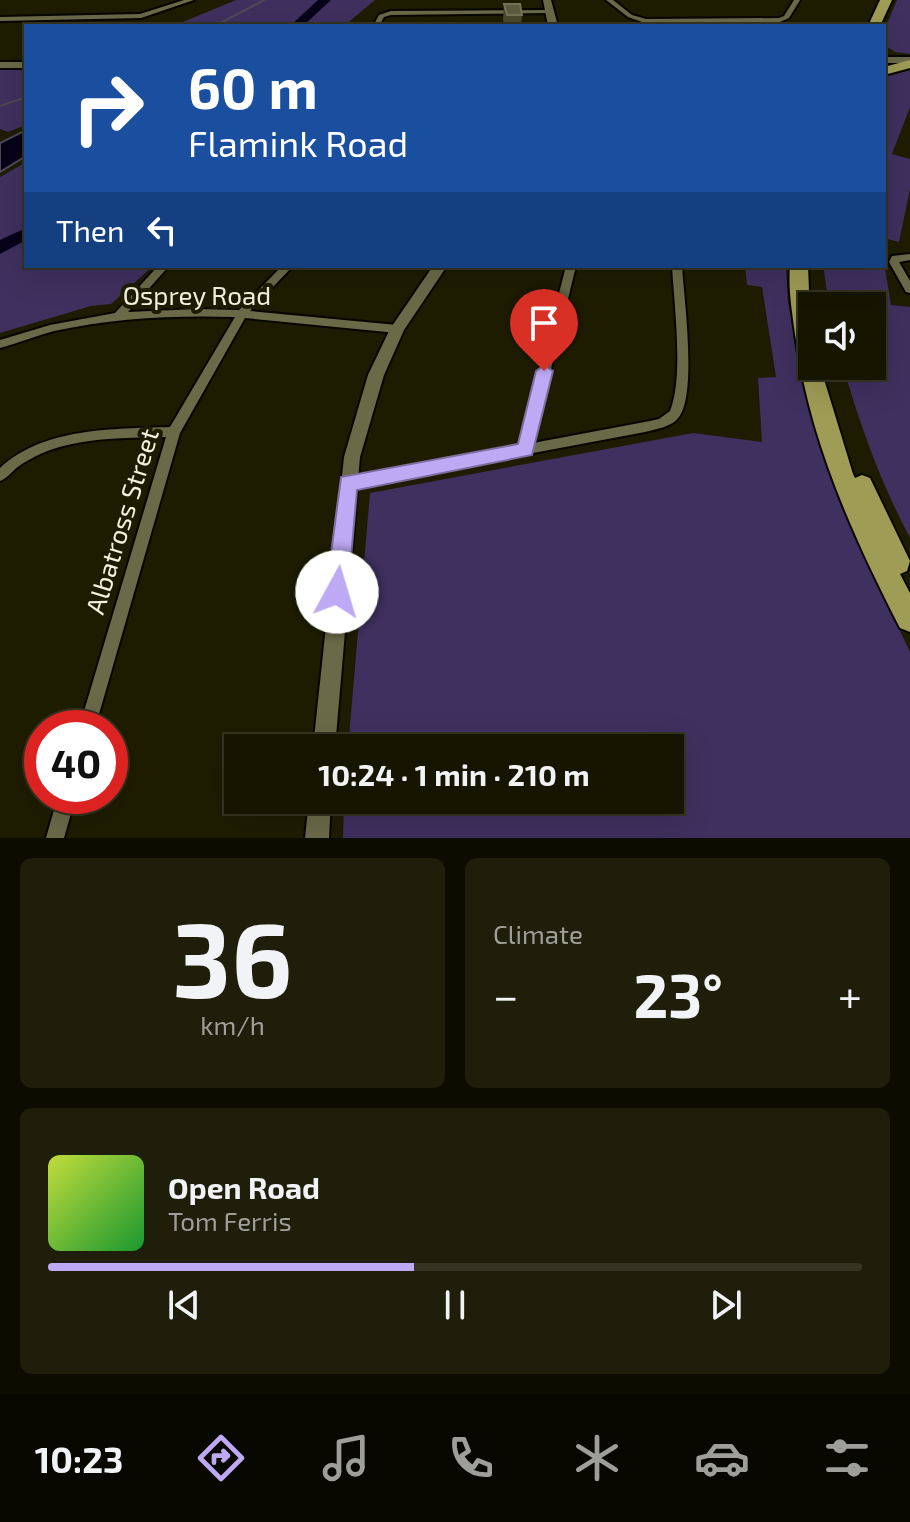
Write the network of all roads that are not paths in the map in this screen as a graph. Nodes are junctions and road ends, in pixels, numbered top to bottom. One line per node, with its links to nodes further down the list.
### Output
1 (191, 0): 9 (street)
2 (547, 0): 6 (street)
3 (609, 0): 4 (street)
4 (797, 0)
5 (886, 0): 16 (highway)
6 (550, 12): 7 (street); 15 (street)
7 (421, 13): 13 (street); 14 (street)
8 (55, 18): 9 (street); 10 (street); 11 (street)
9 (109, 18): 12 (street)
10 (3, 19): 17 (street)
11 (51, 24)
12 (104, 24)
13 (377, 24)
14 (418, 24)
15 (553, 24)
16 (875, 24)
17 (0, 26)
18 (886, 52): 20 (highway)
19 (886, 60): 20 (street)
20 (910, 60): 23 (highway)
21 (0, 65): 22 (street)
22 (24, 65)
23 (886, 70)
24 (910, 257): 32 (street)
25 (162, 268): 35 (street)
26 (286, 268): 34 (street, Albatross Street)
27 (439, 268): 36 (street)
28 (570, 268): 40 (street)
29 (677, 268): 40 (street)
30 (799, 268): 44 (highway)
31 (811, 268): 33 (highway)
32 (910, 290)
33 (812, 292)
34 (243, 312): 35 (street, Osprey Road); 36 (street, Osprey Road); 39 (street, Albatross Street)
35 (120, 314): 37 (street, Osprey Road)
36 (397, 329): 42 (street)
37 (0, 344)
38 (828, 380): 43 (highway)
39 (174, 432): 41 (street); 45 (street, Albatross Street)
40 (525, 450): 42 (street)
41 (0, 476)
42 (348, 483): 46 (street)
43 (910, 587)
44 (910, 619)
45 (92, 710)
46 (325, 734)
47 (62, 814): 49 (street)
48 (319, 814): 50 (street)
49 (55, 838)
50 (317, 838)

